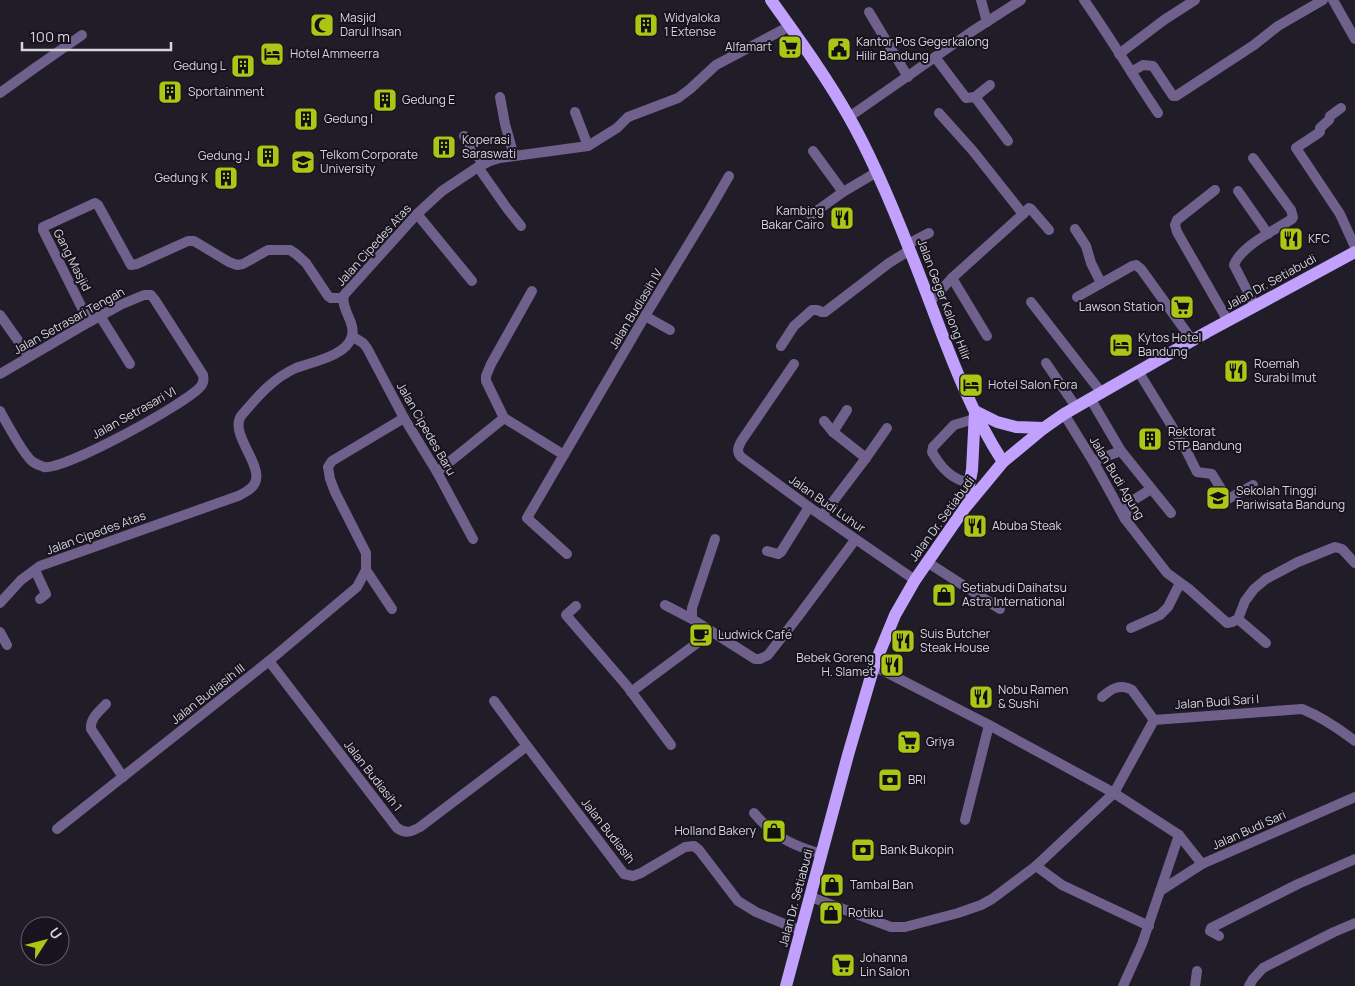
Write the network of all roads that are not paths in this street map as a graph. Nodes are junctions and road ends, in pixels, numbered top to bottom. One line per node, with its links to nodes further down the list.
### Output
1 (771, 0): 10 (main road, Jalan Geger Kalong Hilir)
2 (981, 0): 9 (street)
3 (1021, 0): 9 (street)
4 (1084, 0): 13 (street)
5 (1195, 0): 13 (street)
6 (1323, 0): 15 (street)
7 (1333, 0): 12 (street)
8 (868, 12): 16 (street)
9 (987, 22): 14 (street)
10 (790, 26): 25 (main road, Jalan Geger Kalong Hilir); 28 (street, Jalan Cipedes Atas)
11 (82, 35): 18 (street)
12 (1355, 39)
13 (1119, 54): 15 (street)
14 (935, 57): 16 (street); 20 (street)
15 (1131, 72): 24 (street)
16 (908, 76): 25 (street)
17 (990, 86): 20 (street)
18 (0, 93)
19 (500, 97): 30 (street)
20 (975, 97): 27 (street)
21 (1341, 108): 47 (street)
22 (575, 112): 28 (street)
23 (939, 113): 39 (street)
24 (1158, 113)
25 (849, 117): 33 (main road, Jalan Geger Kalong Hilir)
26 (464, 136): 32 (street)
27 (1008, 142)
28 (588, 146): 30 (street, Jalan Cipedes Atas)
29 (813, 151): 37 (street)
30 (514, 156): 32 (street, Jalan Cipedes Atas)
31 (1253, 158): 45 (street)
32 (480, 166): 38 (street, Jalan Cipedes Atas); 41 (street)
33 (877, 172): 37 (street); 46 (main road, Jalan Geger Kalong Hilir)
34 (729, 176): 61 (street, Jalan Budiasih IV)
35 (1216, 190): 62 (street)
36 (1238, 191): 45 (street)
37 (843, 192): 40 (street)
38 (418, 214): 50 (street); 55 (street, Jalan Cipedes Atas)
39 (1023, 214): 43 (street); 49 (street)
40 (811, 215)
41 (521, 226)
42 (1074, 228): 51 (street)
43 (1049, 230)
44 (929, 234): 46 (street)
45 (1268, 234): 58 (street)
46 (909, 247): 56 (main road, Jalan Geger Kalong Hilir); 68 (street)
47 (1355, 247)
48 (1355, 252): 58 (main road, Jalan Dr. Setiabudi)
49 (952, 278): 56 (street); 66 (street)
50 (472, 281)
51 (1101, 283): 54 (street); 67 (street)
52 (532, 291): 82 (street)
53 (151, 295): 60 (street, Jalan Setrasari Tengah); 78 (street, Jalan Setrasari VI)
54 (1077, 297)
55 (343, 298): 63 (street, Gang Masjid); 65 (street, Jalan Cipedes Atas)
56 (931, 301): 80 (main road, Jalan Geger Kalong Hilir)
57 (1031, 302): 75 (street)
58 (1255, 306): 62 (main road, Jalan Dr. Setiabudi)
59 (0, 315): 69 (street)
60 (100, 316): 63 (street, Jalan Setrasari Tengah); 71 (street)
61 (645, 316): 64 (street); 88 (street, Jalan Budiasih IV)
62 (1228, 321): 67 (main road, Jalan Dr. Setiabudi)
63 (89, 322): 69 (street, Jalan Setrasari Tengah)
64 (670, 330)
65 (352, 336): 81 (street, Jalan Cipedes Baru); 108 (street, Jalan Cipedes Atas)
66 (987, 336)
67 (1192, 340): 73 (main road, Jalan Dr. Setiabudi)
68 (781, 346)
69 (29, 356): 74 (street, Jalan Setrasari Tengah)
70 (1046, 363): 76 (street)
71 (130, 364)
72 (794, 364): 96 (street, Jalan Budi Luhur)
73 (1138, 371): 75 (main road, Jalan Dr. Setiabudi); 94 (street)
74 (0, 374)
75 (1096, 395): 76 (main road, Jalan Dr. Setiabudi); 87 (street)
76 (1076, 407): 79 (main road, Jalan Dr. Setiabudi)
77 (847, 410): 86 (street)
78 (0, 411)
79 (1064, 414): 85 (main road, Jalan Dr. Setiabudi); 90 (street, Jalan Budi Agung)
80 (974, 415): 85 (main road); 91 (main road, Jalan Geger Kalong Hilir); 93 (main road); 93 (street)
81 (404, 418): 92 (street, Jalan Cipedes Baru); 109 (street)
82 (504, 418): 88 (street); 92 (street)
83 (824, 421): 86 (street)
84 (887, 428): 89 (street)
85 (1044, 428): 91 (main road, Jalan Dr. Setiabudi)
86 (833, 432): 89 (street)
87 (1121, 452): 90 (street); 95 (street)
88 (564, 455): 105 (street, Jalan Budiasih IV)
89 (866, 458): 99 (street)
90 (1093, 461): 100 (street, Jalan Budi Agung)
91 (1003, 462): 97 (main road, Jalan Dr. Setiabudi)
92 (437, 472): 101 (street, Jalan Cipedes Baru)
93 (970, 484): 97 (main road)
94 (1253, 485)
95 (1151, 488): 98 (street); 100 (street)
96 (809, 507): 99 (street, Jalan Budi Luhur); 104 (street)
97 (964, 508): 106 (main road, Jalan Dr. Setiabudi)
98 (1171, 513)
99 (822, 516): 103 (street, Jalan Budi Luhur)
100 (1125, 519): 111 (street, Jalan Budi Agung)
101 (473, 539)
102 (715, 540): 118 (street)
103 (855, 540): 110 (street, Jalan Budi Luhur); 122 (street)
104 (767, 551)
105 (567, 554)
106 (927, 562): 110 (main road, Jalan Dr. Setiabudi); 117 (street)
107 (1355, 564): 119 (street)
108 (34, 570): 112 (street); 113 (street, Jalan Cipedes Atas)
109 (366, 570): 116 (street); 125 (street, Jalan Budiasih III)
110 (915, 580): 126 (main road, Jalan Dr. Setiabudi)
111 (1180, 583): 119 (street, Jalan Budi Agung); 120 (street)
112 (40, 599)
113 (0, 603)
114 (665, 605): 118 (street)
115 (576, 606): 127 (street)
116 (392, 609)
117 (1000, 609)
118 (692, 619): 122 (street)
119 (1238, 619): 123 (street)
120 (1131, 628)
121 (0, 632): 124 (street)
122 (712, 632): 127 (street)
123 (1266, 643)
124 (7, 645)
125 (268, 661): 135 (street, Jalan Budiasih 1); 136 (street, Jalan Budiasih III)
126 (874, 666): 132 (street, Jalan Budi Sari); 143 (main road, Jalan Dr. Setiabudi)
127 (630, 692): 134 (street)
128 (1102, 697): 131 (street)
129 (494, 701): 135 (street, Jalan Budiasih)
130 (106, 704): 136 (street)
131 (1154, 720): 133 (street, Jalan Budi Sari I); 137 (street)
132 (988, 725): 137 (street, Jalan Budi Sari); 140 (street)
133 (1355, 741)
134 (671, 745)
135 (527, 746): 151 (street, Jalan Budiasih)
136 (123, 777): 141 (street, Jalan Budiasih III)
137 (1114, 793): 142 (street, Jalan Budi Sari); 146 (street)
138 (1355, 797): 145 (street, Jalan Budi Sari)
139 (754, 813): 143 (street)
140 (965, 820)
141 (57, 829)
142 (1179, 835): 145 (street, Jalan Budi Sari); 147 (street)
143 (822, 854): 148 (main road, Jalan Dr. Setiabudi)
144 (1355, 859): 152 (street)
145 (1202, 864): 147 (street)
146 (1036, 866): 148 (street); 150 (street)
147 (1160, 891): 150 (street)
148 (811, 897): 151 (main road, Jalan Dr. Setiabudi)
149 (1355, 923): 157 (street)
150 (1149, 926): 155 (street)
151 (801, 931): 154 (main road, Jalan Dr. Setiabudi)
152 (1219, 936)
153 (1197, 971): 156 (street)
154 (786, 986)
155 (1123, 986)
156 (1195, 986)
157 (1249, 986)

